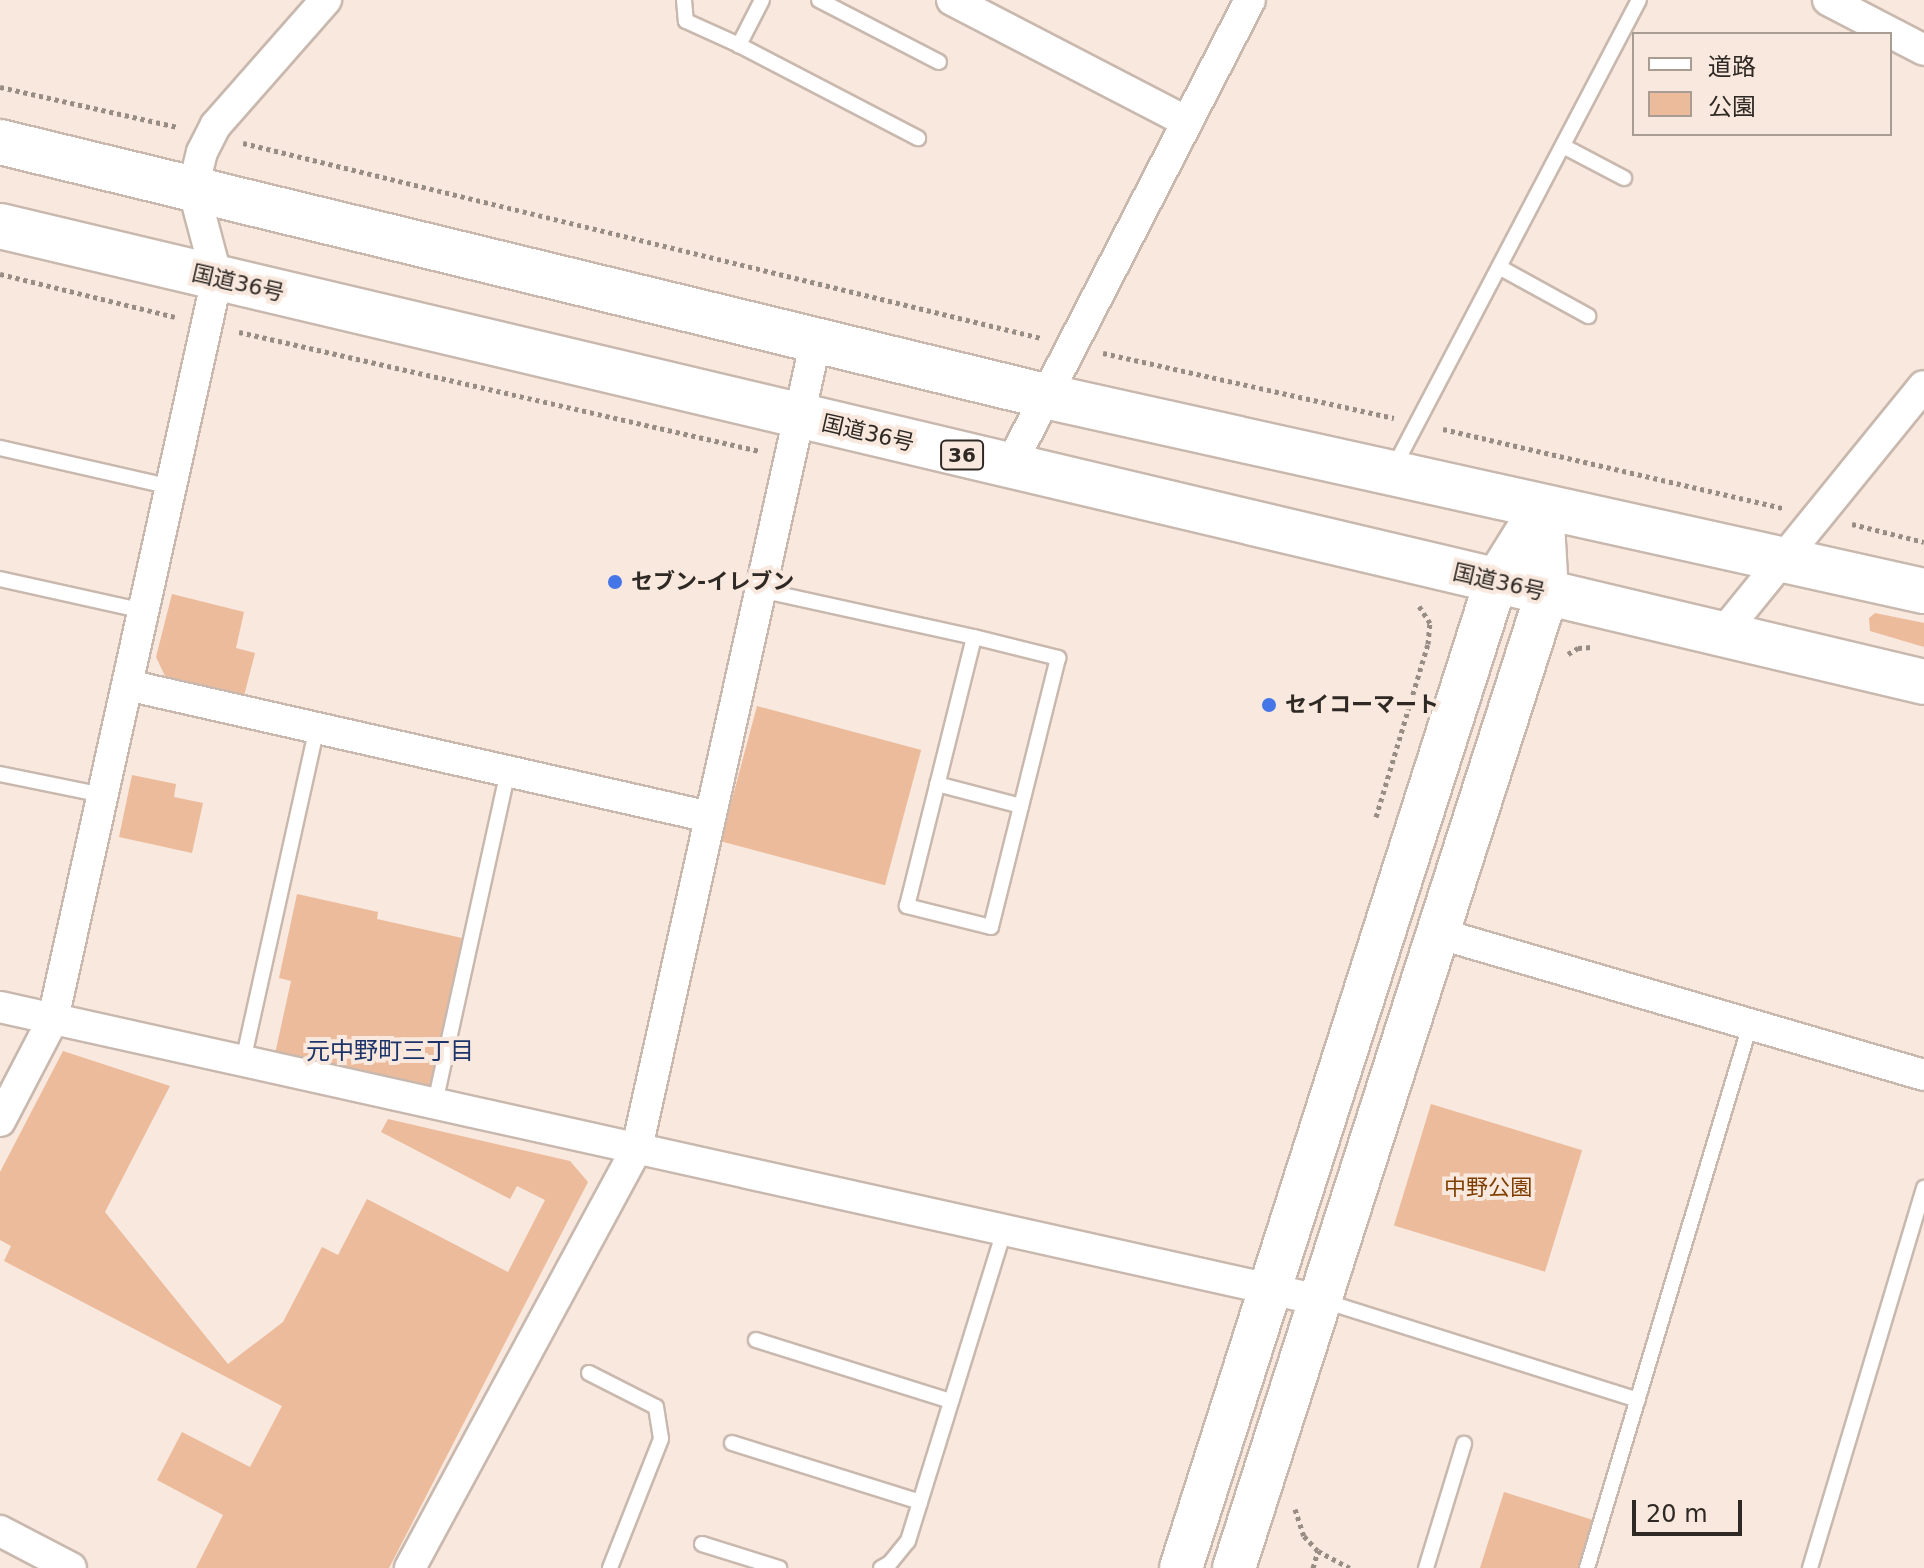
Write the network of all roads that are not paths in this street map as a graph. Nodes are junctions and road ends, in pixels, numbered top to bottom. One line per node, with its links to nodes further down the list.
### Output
1 (326, 0): 19 (street)
2 (684, 0): 11 (lane)
3 (762, 0): 11 (lane)
4 (819, 0): 13 (lane)
5 (952, 0): 14 (street)
6 (1250, 0): 14 (street)
7 (1639, 0): 17 (lane)
8 (1833, 1): 9 (street)
9 (1891, 32)
10 (1892, 33): 12 (street)
11 (739, 45): 15 (lane)
12 (1924, 50)
13 (939, 62)
14 (1187, 122): 26 (street)
15 (918, 138)
16 (0, 142): 19 (highway)
17 (1563, 146): 18 (lane); 21 (lane)
18 (1624, 178)
19 (193, 188): 22 (street); 24 (highway)
20 (0, 226): 22 (highway, 国道36号 / 36)
21 (1499, 267): 23 (lane); 30 (lane)
22 (217, 278): 27 (highway, 国道36号 / 36); 31 (street)
23 (1588, 316)
24 (816, 340): 26 (highway); 27 (street)
25 (1924, 386): 33 (street)
26 (1045, 396): 29 (street); 30 (highway)
27 (799, 416): 29 (highway, 国道36号 / 36); 36 (street)
28 (0, 448): 31 (lane)
29 (1010, 466): 35 (highway, 国道36号 / 36)
30 (1392, 471): 32 (highway)
31 (171, 487): 39 (street)
32 (1542, 507): 33 (highway); 35 (street); 38 (street)
33 (1784, 558): 37 (highway); 40 (street)
34 (0, 579): 39 (lane)
35 (1496, 581): 38 (highway, 国道36号 / 36); 62 (street)
36 (760, 590): 41 (lane); 50 (street)
37 (1924, 591)
38 (1547, 593): 40 (highway, 国道36号 / 36); 51 (street)
39 (144, 611): 43 (street)
40 (1723, 633): 42 (highway, 国道36号 / 36)
41 (974, 637): 47 (lane); 49 (lane)
42 (1924, 682)
43 (127, 685): 44 (street); 48 (street)
44 (317, 728): 45 (street); 55 (lane)
45 (508, 772): 50 (street); 57 (lane)
46 (0, 774): 48 (lane)
47 (937, 784): 49 (lane); 49 (lane)
48 (103, 795): 53 (street)
49 (1021, 806)
50 (710, 817): 59 (street)
51 (1437, 933): 54 (street); 63 (street)
52 (0, 1007): 53 (street)
53 (53, 1019): 55 (street); 58 (street)
54 (1750, 1025): 56 (street); 66 (lane)
55 (243, 1061): 57 (street)
56 (1924, 1075)
57 (435, 1103): 59 (street)
58 (0, 1121)
59 (637, 1148): 61 (street); 76 (street)
60 (1924, 1188): 82 (lane)
61 (1004, 1230): 62 (street); 67 (lane)
62 (1271, 1289): 63 (street); 73 (street)
63 (1320, 1300): 66 (lane); 74 (street)
64 (756, 1340): 67 (lane)
65 (589, 1373): 77 (lane)
66 (1638, 1400): 81 (lane)
67 (951, 1401): 70 (lane)
68 (732, 1443): 70 (lane)
69 (1464, 1444): 80 (lane)
70 (920, 1502): 79 (lane)
71 (0, 1531): 75 (street)
72 (702, 1544): 78 (lane)
73 (1186, 1553): 74 (street)
74 (1240, 1566)
75 (71, 1568)
76 (410, 1568)
77 (610, 1568)
78 (779, 1568)
79 (881, 1568)
80 (1426, 1568)
81 (1587, 1568)
82 (1810, 1568)

